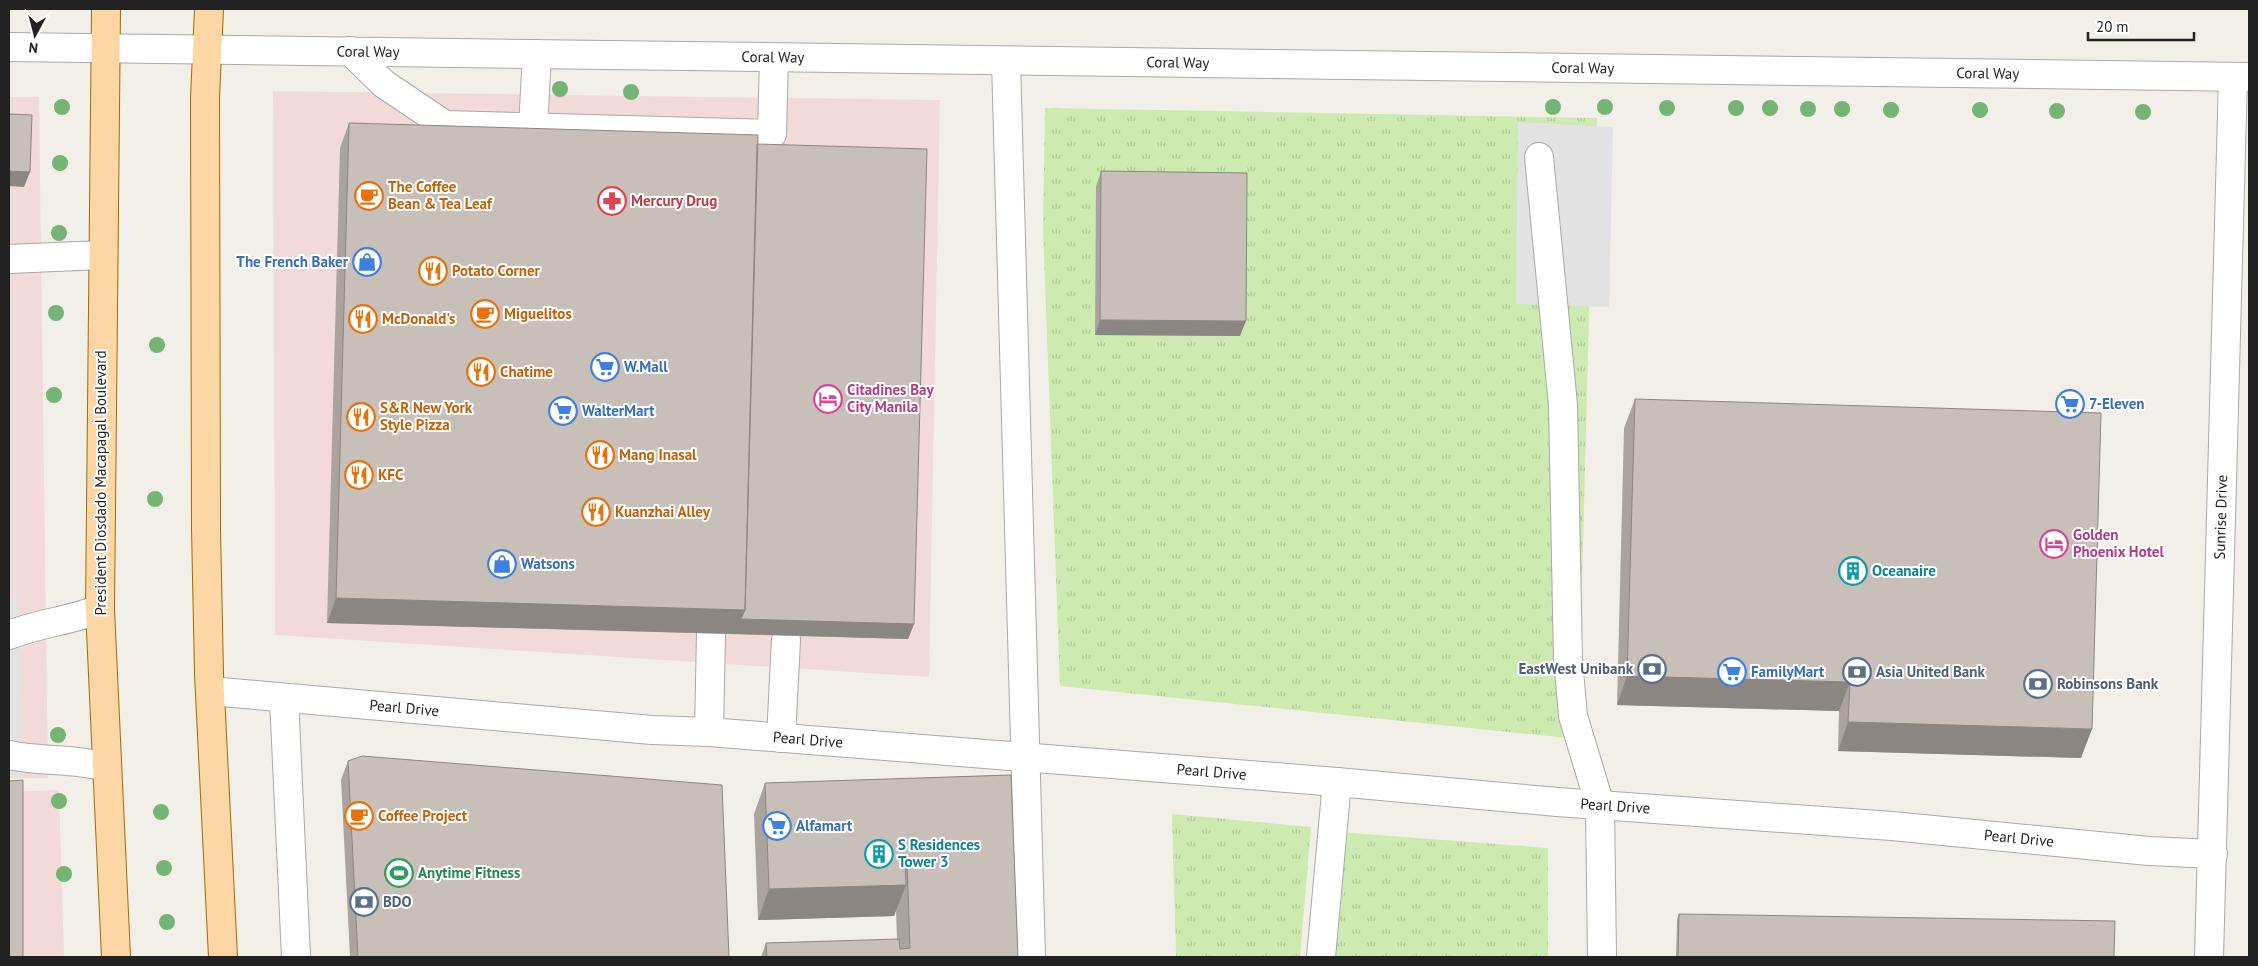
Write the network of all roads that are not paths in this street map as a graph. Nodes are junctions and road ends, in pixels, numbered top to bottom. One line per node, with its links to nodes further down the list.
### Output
1 (106, 9): 4 (main road, President Diosdado Macapagal Boulevard)
2 (208, 9): 5 (main road)
3 (9, 47): 4 (street, Coral Way)
4 (105, 48): 5 (street, Coral Way); 13 (main road, President Diosdado Macapagal Boulevard)
5 (207, 50): 6 (street, Coral Way); 19 (main road)
6 (350, 51): 7 (street, Coral Way); 11 (street)
7 (537, 54): 8 (street, Coral Way); 11 (street)
8 (774, 58): 9 (street, Coral Way); 11 (street)
9 (1006, 61): 10 (street, Coral Way); 24 (street)
10 (2241, 77): 28 (street, Sunrise Drive)
11 (533, 128)
12 (1539, 157): 27 (street)
13 (102, 255): 14 (street); 15 (main road, President Diosdado Macapagal Boulevard)
14 (9, 259)
15 (100, 609): 17 (street); 25 (main road, President Diosdado Macapagal Boulevard)
16 (711, 633): 21 (street)
17 (9, 635)
18 (786, 640): 22 (street)
19 (210, 692): 20 (street, Pearl Drive); 30 (main road)
20 (284, 698): 21 (street, Pearl Drive); 31 (street)
21 (709, 732): 22 (street, Pearl Drive)
22 (781, 738): 24 (street, Pearl Drive)
23 (9, 755): 25 (street)
24 (1026, 758): 26 (street, Pearl Drive); 32 (street)
25 (106, 767): 29 (main road, President Diosdado Macapagal Boulevard)
26 (1336, 782): 27 (street, Pearl Drive); 33 (street)
27 (1600, 805): 28 (street, Pearl Drive); 34 (street)
28 (2213, 854): 35 (street, Sunrise Drive)
29 (116, 957)
30 (223, 957)
31 (296, 957)
32 (1031, 957)
33 (1321, 957)
34 (1602, 957)
35 (2209, 957)

